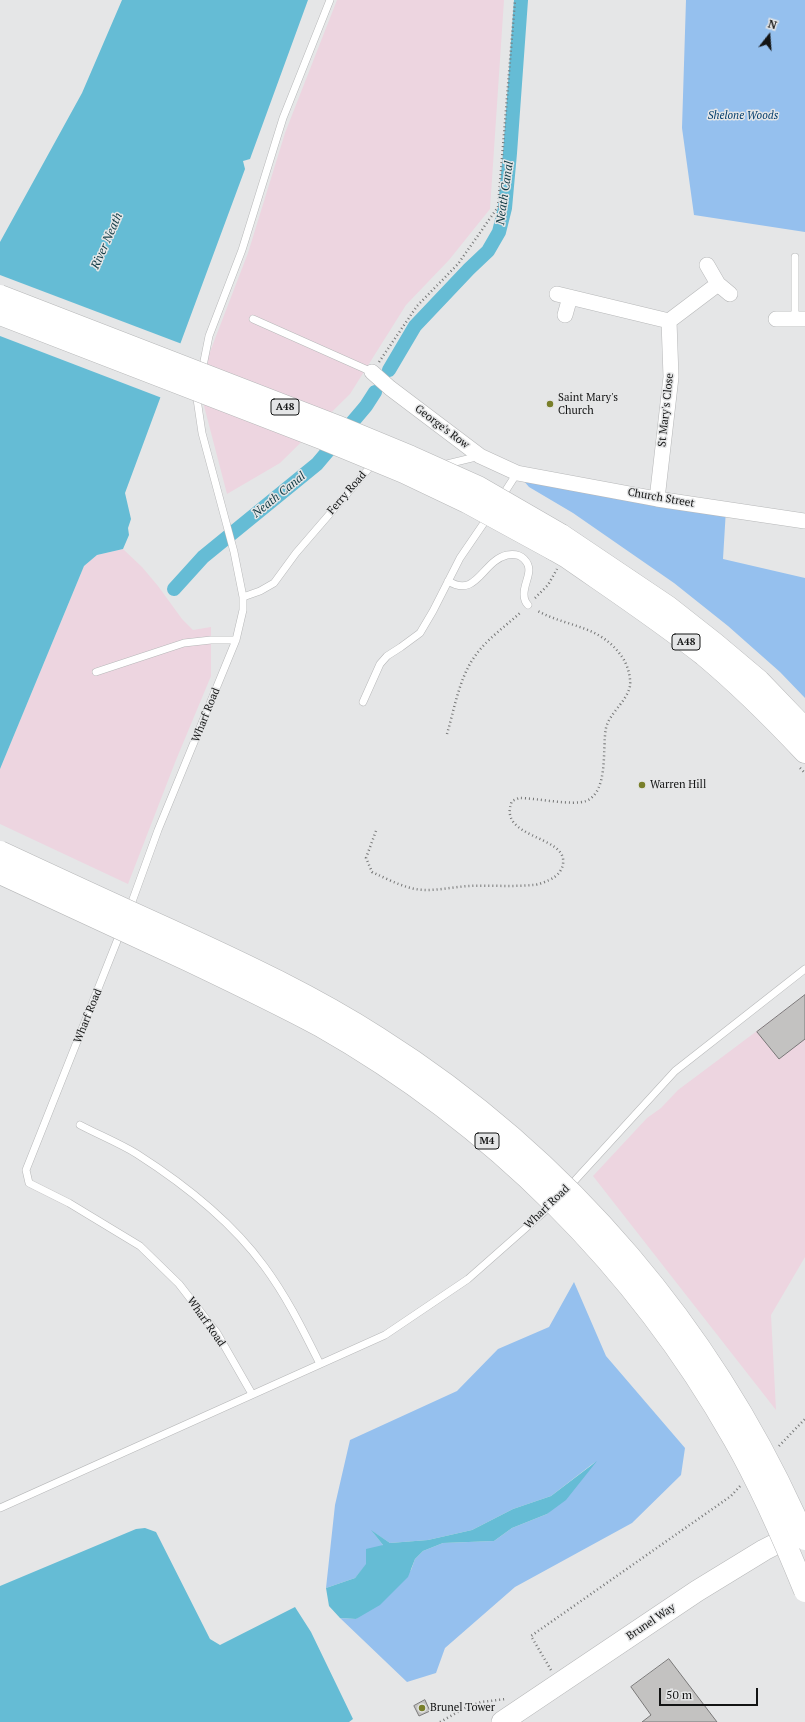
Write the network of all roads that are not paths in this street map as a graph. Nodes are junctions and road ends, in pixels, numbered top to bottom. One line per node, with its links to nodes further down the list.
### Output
1 (330, 0): 20 (lane, Wharf Road)
2 (795, 257): 11 (lane)
3 (707, 265): 4 (street)
4 (718, 284): 5 (street); 12 (street)
5 (730, 294)
6 (0, 296): 18 (main road, A48, bridge)
7 (0, 314): 18 (main road, A48, bridge)
8 (565, 315): 12 (street)
9 (253, 319): 13 (lane)
10 (776, 319): 11 (street)
11 (800, 319)
12 (669, 321): 16 (street, St Mary's Close)
13 (372, 372): 14 (street, George's Row)
14 (480, 456): 15 (street, George's Row); 20 (lane, Ferry Road)
15 (517, 473): 16 (street, Church Street); 19 (lane)
16 (657, 499): 17 (street, Church Street)
17 (805, 521)
18 (557, 551): 25 (main road, A48); 26 (main road, A48)
19 (448, 581): 21 (lane); 24 (lane)
20 (243, 597): 22 (lane, Wharf Road)
21 (528, 606)
22 (236, 640): 23 (lane); 32 (lane, Wharf Road)
23 (96, 672)
24 (363, 702)
25 (805, 729)
26 (805, 752)
27 (0, 852): 35 (main road, M4, bridge)
28 (0, 873): 36 (main road, M4, bridge)
29 (805, 969): 31 (lane, Wharf Road)
30 (80, 1125): 31 (lane)
31 (320, 1364): 32 (lane, Wharf Road)
32 (252, 1394): 33 (lane, Wharf Road)
33 (0, 1508)
34 (805, 1529): 37 (street, Brunel Way)
35 (805, 1539)
36 (805, 1591)
37 (502, 1722)

